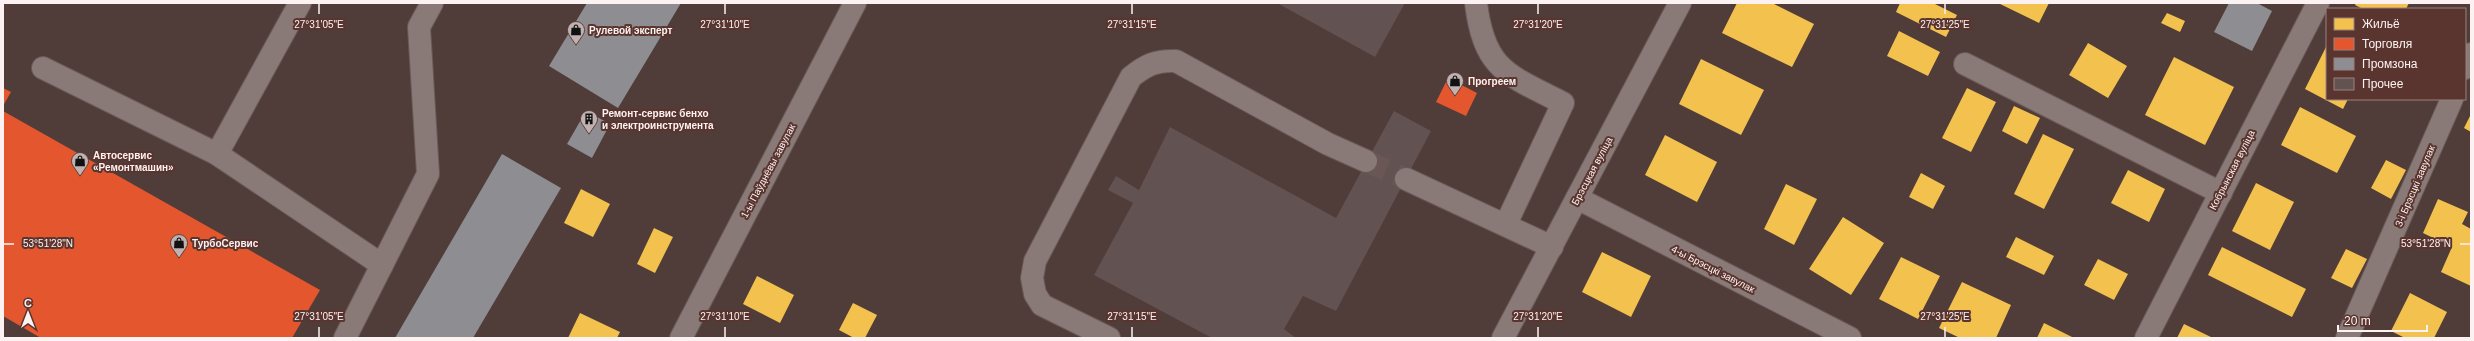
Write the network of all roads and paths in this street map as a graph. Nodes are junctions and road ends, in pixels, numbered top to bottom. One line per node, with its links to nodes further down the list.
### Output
1 (300, 3): 12 (street)
2 (432, 3): 19 (street)
3 (855, 3): 20 (street, 1-ы Паўднёвы завулак)
4 (1476, 3): 17 (street)
5 (1680, 3): 16 (street, Брэсцкая вуліца)
6 (2318, 3): 15 (street, Кобрынская вуліца)
7 (2471, 54): 9 (street)
8 (1965, 64): 15 (street)
9 (2466, 66)
10 (43, 68): 12 (street)
11 (2452, 100): 26 (street, 3-і Брэсцкі завулак)
12 (217, 154): 19 (street)
13 (1366, 161): 22 (street)
14 (1406, 179): 17 (street)
15 (2220, 193): 25 (street, Кобрынская вуліца)
16 (1577, 198): 18 (street, Брэсцкая вуліца); 24 (street, 4-ы Брэсцкі завулак)
17 (1506, 224): 18 (street)
18 (1552, 247): 23 (street, Брэсцкая вуліца)
19 (382, 265): 21 (street)
20 (686, 336)
21 (345, 338)
22 (1109, 338)
23 (1503, 338)
24 (1850, 338)
25 (2146, 338)
26 (2347, 338)

